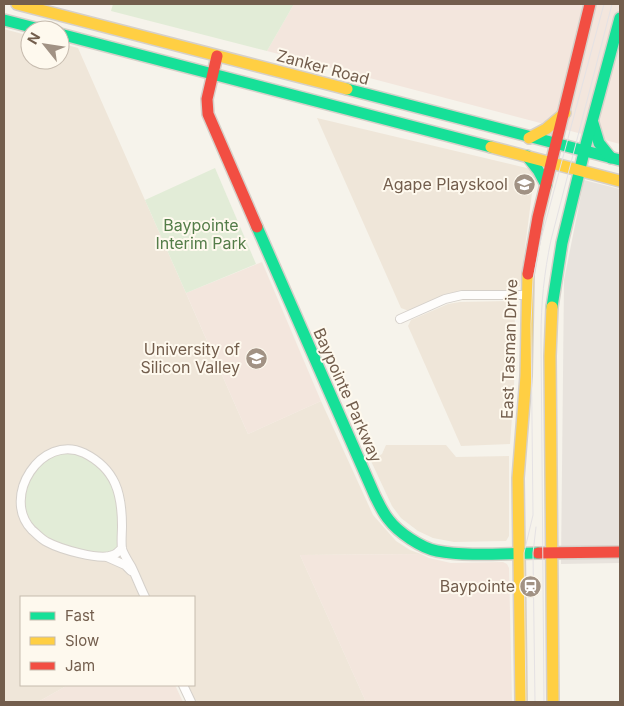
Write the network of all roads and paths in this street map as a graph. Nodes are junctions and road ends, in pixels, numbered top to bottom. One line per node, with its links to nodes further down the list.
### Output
1 (17, 4): 7 (main road, Zanker Road)
2 (590, 4): 9 (main road, East Tasman Drive)
3 (620, 18): 10 (main road)
4 (4, 20): 5 (main road)
5 (20, 24)
6 (70, 37): 8 (main road, Zanker Road)
7 (217, 56): 8 (main road, Baypointe Parkway); 11 (main road, Zanker Road)
8 (213, 74): 14 (main road, Zanker Road); 26 (main road, Baypointe Parkway)
9 (565, 113): 11 (main road); 12 (main road, East Tasman Drive)
10 (592, 122): 13 (main road); 15 (main road)
11 (529, 138): 12 (main road, Zanker Road)
12 (557, 145): 13 (main road, Zanker Road); 16 (main road, East Tasman Drive)
13 (584, 151): 15 (main road, Zanker Road); 17 (main road)
14 (527, 156): 16 (main road, Zanker Road); 20 (main road)
15 (616, 159)
16 (552, 163): 17 (main road, Zanker Road); 20 (main road, East Tasman Drive)
17 (580, 170): 18 (main road, Zanker Road); 21 (main road)
18 (604, 177): 19 (main road, Zanker Road); 21 (main road)
19 (620, 181)
20 (546, 185): 22 (main road, East Tasman Drive)
21 (573, 197): 27 (main road)
22 (526, 295): 23 (street); 26 (main road, East Tasman Drive)
23 (400, 320)
24 (122, 548): 28 (street); 28 (street); 29 (street)
25 (620, 552): 27 (main road, Baypointe Parkway)
26 (519, 553): 27 (main road, Baypointe Parkway); 33 (main road, East Tasman Drive)
27 (551, 553): 34 (main road)
28 (107, 557): 29 (street)
29 (135, 574): 30 (street)
30 (145, 596)
31 (183, 686): 32 (street)
32 (191, 702)
33 (521, 702)
34 (553, 702)

